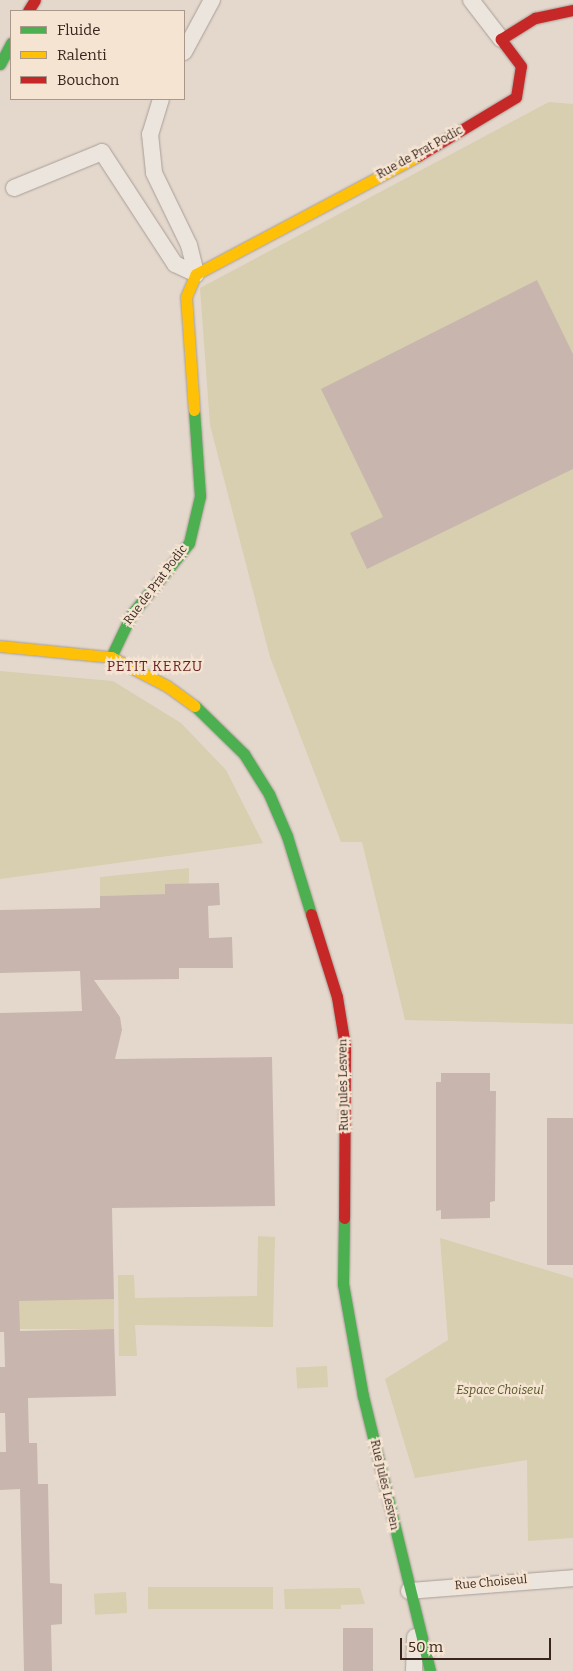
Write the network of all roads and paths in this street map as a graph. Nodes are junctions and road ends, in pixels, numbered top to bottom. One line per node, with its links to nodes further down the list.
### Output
1 (212, 0): 6 (street)
2 (471, 0): 4 (street)
3 (573, 10): 4 (street)
4 (500, 39): 10 (street, Rue de Prat Podic)
5 (10, 45): 7 (street)
6 (185, 50)
7 (0, 64)
8 (161, 100): 10 (street)
9 (14, 188): 10 (street)
10 (196, 274): 12 (street, Rue de Prat Podic)
11 (0, 646): 12 (street, Rue Jules Lesven)
12 (111, 657): 14 (street, Rue Jules Lesven)
13 (573, 1578): 14 (street, Rue Choiseul)
14 (409, 1591): 15 (street, Rue Jules Lesven)
15 (415, 1614): 16 (street, Rue Jules Lesven); 17 (street, Rue Jules Lesven)
16 (414, 1671)
17 (430, 1671)

